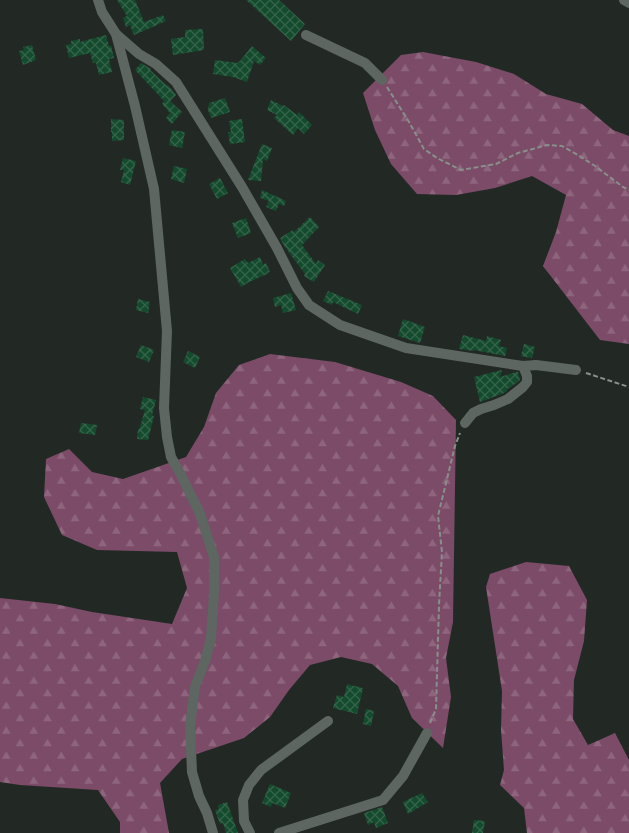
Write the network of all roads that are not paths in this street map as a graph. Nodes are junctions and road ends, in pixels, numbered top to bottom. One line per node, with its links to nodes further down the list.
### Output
1 (98, 0): 4 (street)
2 (624, 0): 3 (street)
3 (629, 3)
4 (116, 34): 7 (street); 12 (street)
5 (306, 35): 6 (street)
6 (382, 80)
7 (523, 366): 8 (street); 9 (street)
8 (576, 370)
9 (465, 423)
10 (328, 721): 13 (street)
11 (427, 733): 14 (street)
12 (213, 833)
13 (250, 833)
14 (279, 833)

